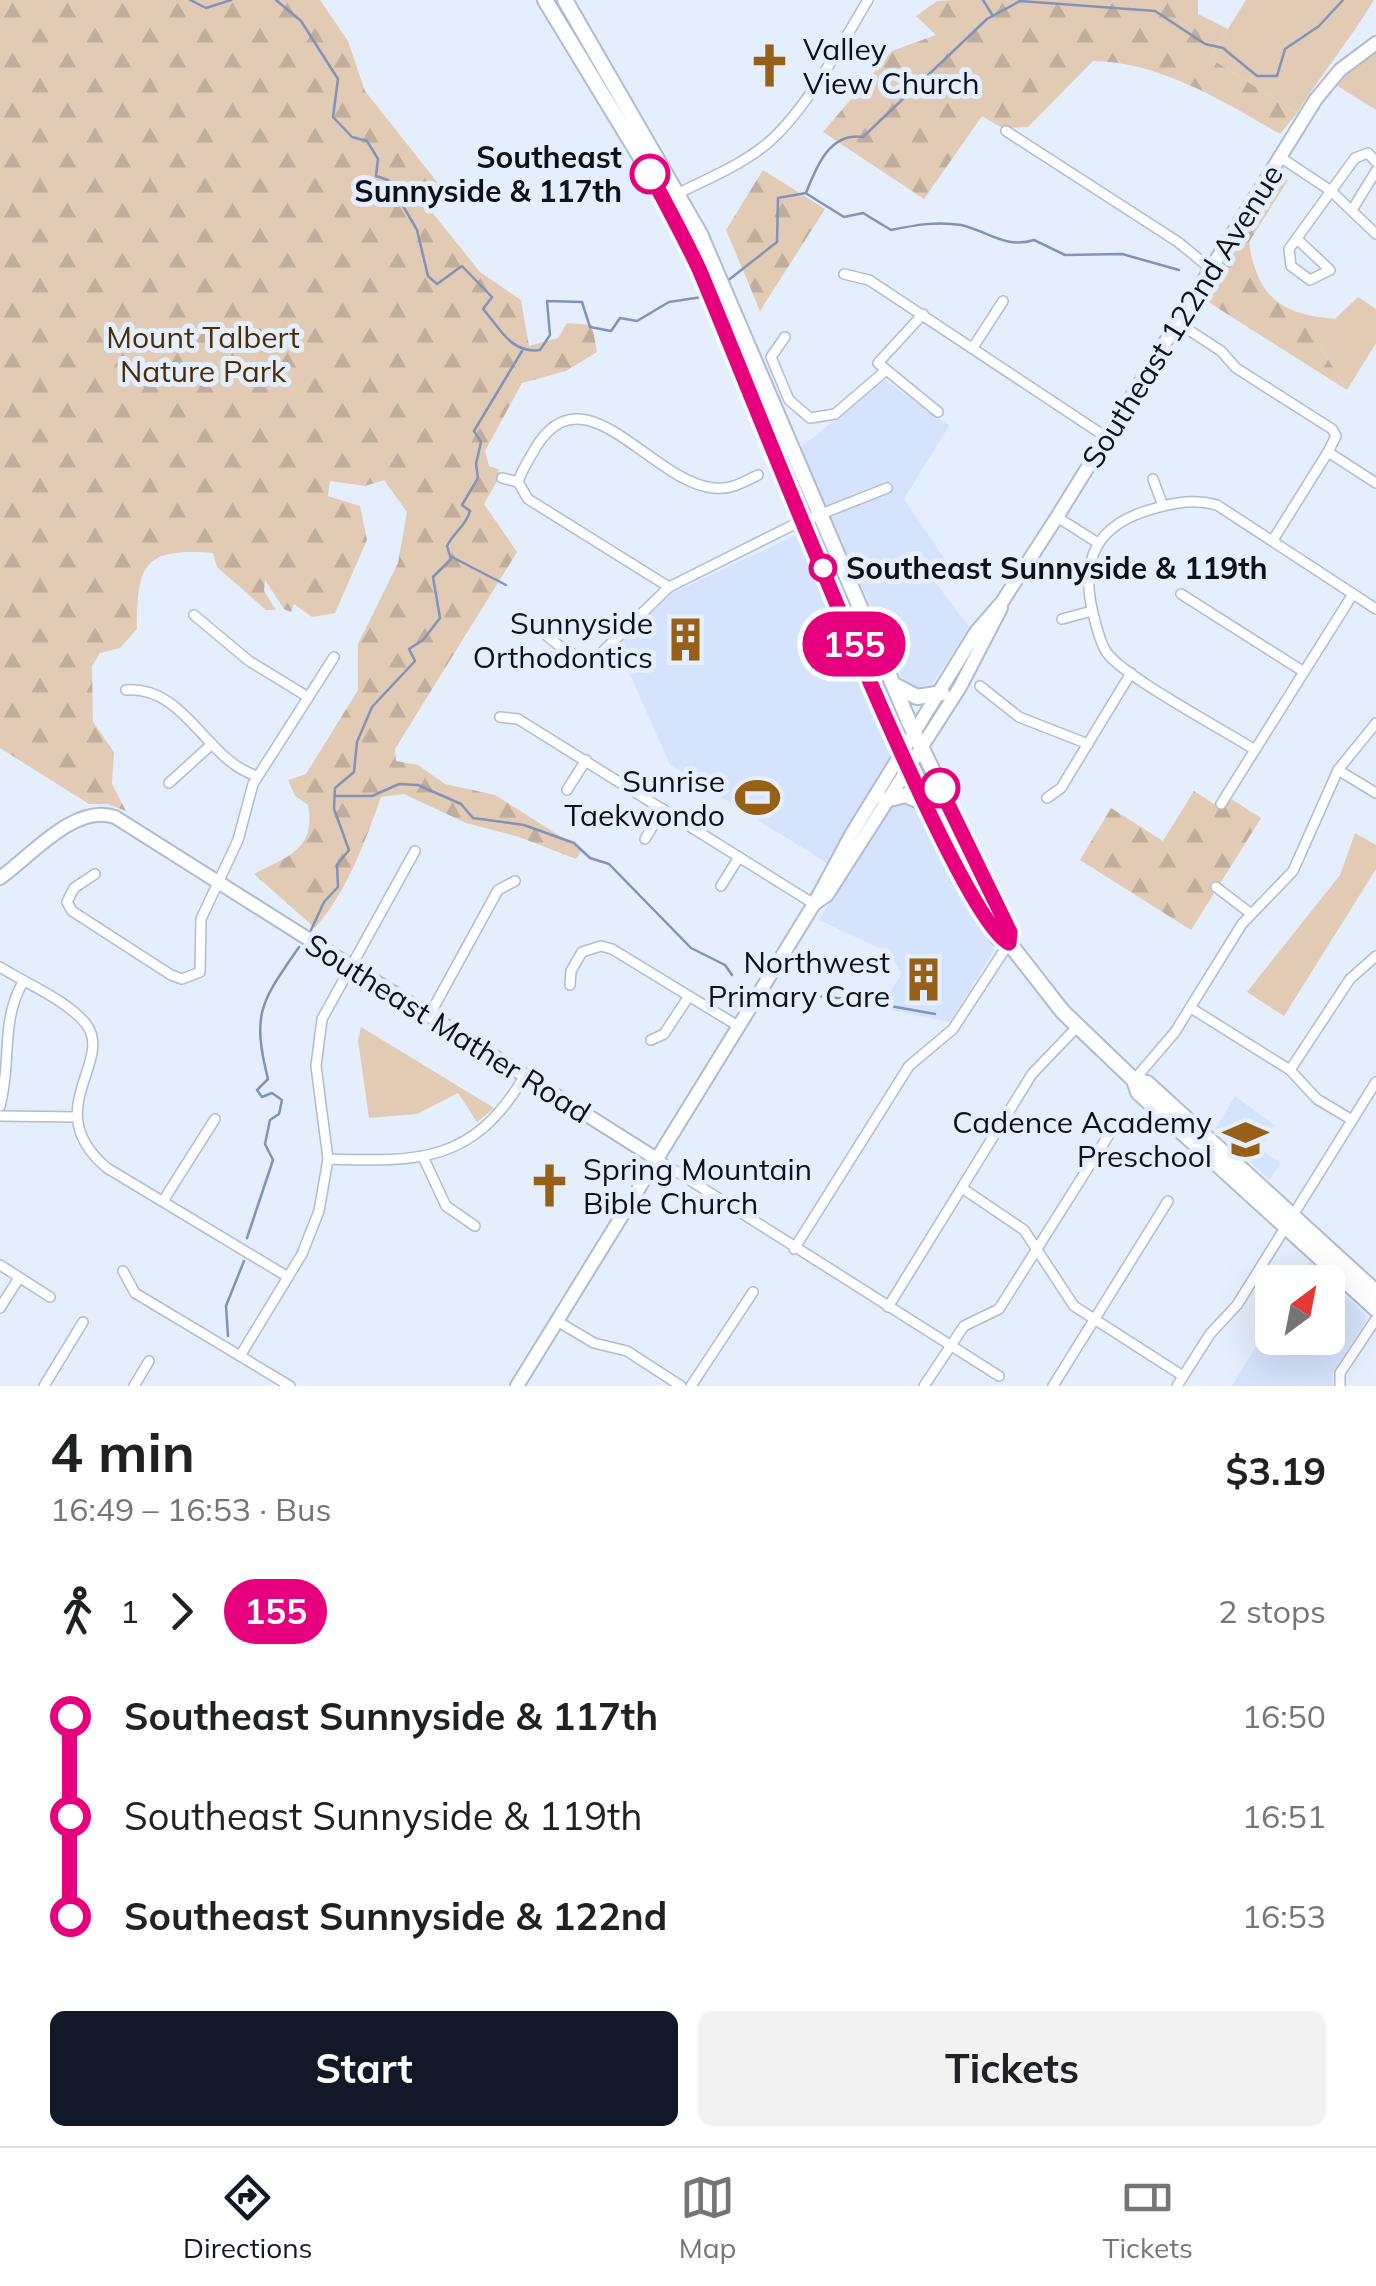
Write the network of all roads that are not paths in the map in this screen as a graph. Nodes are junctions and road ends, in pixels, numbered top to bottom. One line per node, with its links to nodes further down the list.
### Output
1 (546, 0): 11 (main road)
2 (564, 0): 10 (main road)
3 (868, 0): 10 (street)
4 (1376, 44): 6 (main road, Southeast 122nd Avenue)
5 (1006, 132): 16 (street)
6 (1280, 157): 9 (street); 16 (main road, Southeast 122nd Avenue)
7 (1376, 162): 9 (street)
8 (1376, 170): 12 (street)
9 (1331, 190): 12 (street); 14 (street)
10 (679, 193): 11 (street); 15 (main road)
11 (664, 201): 15 (main road)
12 (1352, 210): 13 (street)
13 (1376, 234)
14 (1297, 240): 14 (street)
15 (704, 263): 34 (main road); 36 (main road)
16 (1211, 269): 20 (main road, Southeast 122nd Avenue)
17 (844, 274): 19 (street)
18 (1003, 301): 22 (street)
19 (923, 314): 22 (street); 23 (street)
20 (1178, 323): 25 (main road, Southeast 122nd Avenue); 26 (street)
21 (785, 337): 23 (street)
22 (974, 346): 25 (street)
23 (884, 372): 24 (street)
24 (938, 412)
25 (1106, 436): 35 (main road, Southeast 122nd Avenue)
26 (1328, 452): 31 (street); 37 (street)
27 (758, 475): 30 (street)
28 (502, 478): 30 (street)
29 (1153, 479): 33 (street)
30 (518, 482): 39 (street)
31 (1376, 483)
32 (887, 488): 34 (street)
33 (1163, 506): 37 (street); 38 (street)
34 (819, 515): 36 (street); 51 (main road)
35 (1056, 517): 38 (street); 42 (main road, Southeast 122nd Avenue)
36 (804, 521): 39 (street); 62 (main road)
37 (1273, 540): 41 (street)
38 (1098, 543): 44 (street)
39 (669, 587): 47 (street)
40 (1182, 594): 50 (street)
41 (1353, 594): 43 (street); 50 (street)
42 (1002, 602): 54 (main road, Southeast 122nd Avenue); 58 (main road, Southeast 122nd Avenue)
43 (1376, 609)
44 (1092, 612): 46 (street); 49 (street)
45 (194, 615): 55 (street)
46 (1062, 619)
47 (537, 622)
48 (334, 657): 55 (street)
49 (1131, 672): 60 (street); 61 (street)
50 (1304, 672): 61 (street)
51 (895, 686): 54 (main road); 58 (main road)
52 (980, 686): 60 (street)
53 (126, 690): 59 (street)
54 (942, 693): 58 (main road, Southeast 122nd Avenue)
55 (308, 698): 65 (street)
56 (500, 717): 63 (street)
57 (1376, 723): 64 (street)
58 (918, 741): 62 (main road, Southeast 122nd Avenue); 86 (main road)
59 (212, 744): 65 (street); 66 (street)
60 (1088, 744): 69 (street)
61 (1255, 750): 72 (street)
62 (906, 759): 70 (main road, Southeast 122nd Avenue); 71 (main road); 74 (main road, Southeast 122nd Avenue)
63 (586, 760): 67 (street); 73 (street)
64 (1338, 770): 68 (street); 88 (street)
65 (256, 776): 82 (street)
66 (169, 783)
67 (568, 790)
68 (1376, 793)
69 (1047, 798)
70 (885, 800): 71 (main road); 78 (main road, Southeast 122nd Avenue)
71 (926, 804): 85 (main road)
72 (1221, 804)
73 (663, 810): 75 (street); 77 (street)
74 (851, 835): 78 (main road); 87 (main road, Southeast 122nd Avenue)
75 (645, 839)
76 (415, 851): 91 (street)
77 (739, 857): 83 (street); 87 (street)
78 (843, 868): 87 (main road, Southeast 122nd Avenue)
79 (95, 874): 82 (street)
80 (0, 878): 82 (main road, Southeast Mather Road)
81 (515, 881): 97 (street)
82 (220, 884): 91 (main road, Southeast Mather Road)
83 (721, 886)
84 (1216, 887): 88 (street)
85 (969, 893): 86 (main road); 89 (main road)
86 (993, 901): 89 (main road)
87 (814, 904): 98 (main road, Southeast 122nd Avenue)
88 (1250, 913): 96 (street)
89 (1009, 943): 99 (main road); 121 (street)
90 (1376, 956): 101 (street)
91 (350, 966): 97 (main road, Southeast Mather Road); 114 (street)
92 (0, 967): 93 (street)
93 (22, 982): 105 (street); 107 (street)
94 (570, 985): 95 (street)
95 (690, 996): 98 (street); 100 (street)
96 (1191, 1008): 101 (street); 103 (street)
97 (429, 1016): 102 (main road, Southeast Mather Road)
98 (738, 1026): 113 (main road, Southeast 122nd Avenue)
99 (1077, 1026): 103 (main road); 116 (street)
100 (651, 1040)
101 (1290, 1070): 109 (street)
102 (524, 1077): 113 (main road, Southeast Mather Road); 115 (street)
103 (1134, 1080): 111 (main road); 112 (main road)
104 (1376, 1083): 109 (street)
105 (0, 1106)
106 (0, 1116): 107 (street)
107 (76, 1116): 117 (street)
108 (214, 1119): 117 (street)
109 (1352, 1120): 119 (street)
110 (1110, 1133): 122 (street)
111 (1191, 1140): 112 (main road); 119 (main road)
112 (1217, 1146): 119 (main road)
113 (656, 1158): 121 (street, Southeast Mather Road); 135 (main road, Southeast 122nd Avenue)
114 (328, 1159): 115 (street); 125 (street)
115 (424, 1159): 120 (street)
116 (962, 1188): 122 (street); 130 (street)
117 (163, 1201): 125 (street)
118 (1168, 1202): 134 (street)
119 (1289, 1221): 128 (main road); 132 (main road); 141 (street)
120 (475, 1226)
121 (794, 1249): 130 (street, Southeast Mather Road)
122 (1037, 1249): 134 (street); 137 (street)
123 (0, 1265): 126 (street)
124 (123, 1271): 138 (street)
125 (288, 1277): 138 (street)
126 (20, 1278): 129 (street); 131 (street)
127 (753, 1292): 147 (street)
128 (1376, 1292)
129 (50, 1297)
130 (888, 1307): 137 (street, Southeast Mather Road)
131 (0, 1308)
132 (1376, 1308)
133 (1376, 1319): 151 (street)
134 (1095, 1320): 141 (street); 149 (street)
135 (556, 1321): 142 (main road, Southeast 122nd Avenue); 146 (street)
136 (83, 1322): 143 (street)
137 (950, 1345): 140 (street, Southeast Mather Road); 148 (street)
138 (240, 1356): 145 (street)
139 (149, 1361): 144 (street)
140 (999, 1376)
141 (1183, 1376): 150 (street)
142 (521, 1385)
143 (44, 1386)
144 (134, 1386)
145 (290, 1386)
146 (681, 1386)
147 (691, 1386)
148 (924, 1386)
149 (1053, 1386)
150 (1177, 1386)
151 (1340, 1386)

